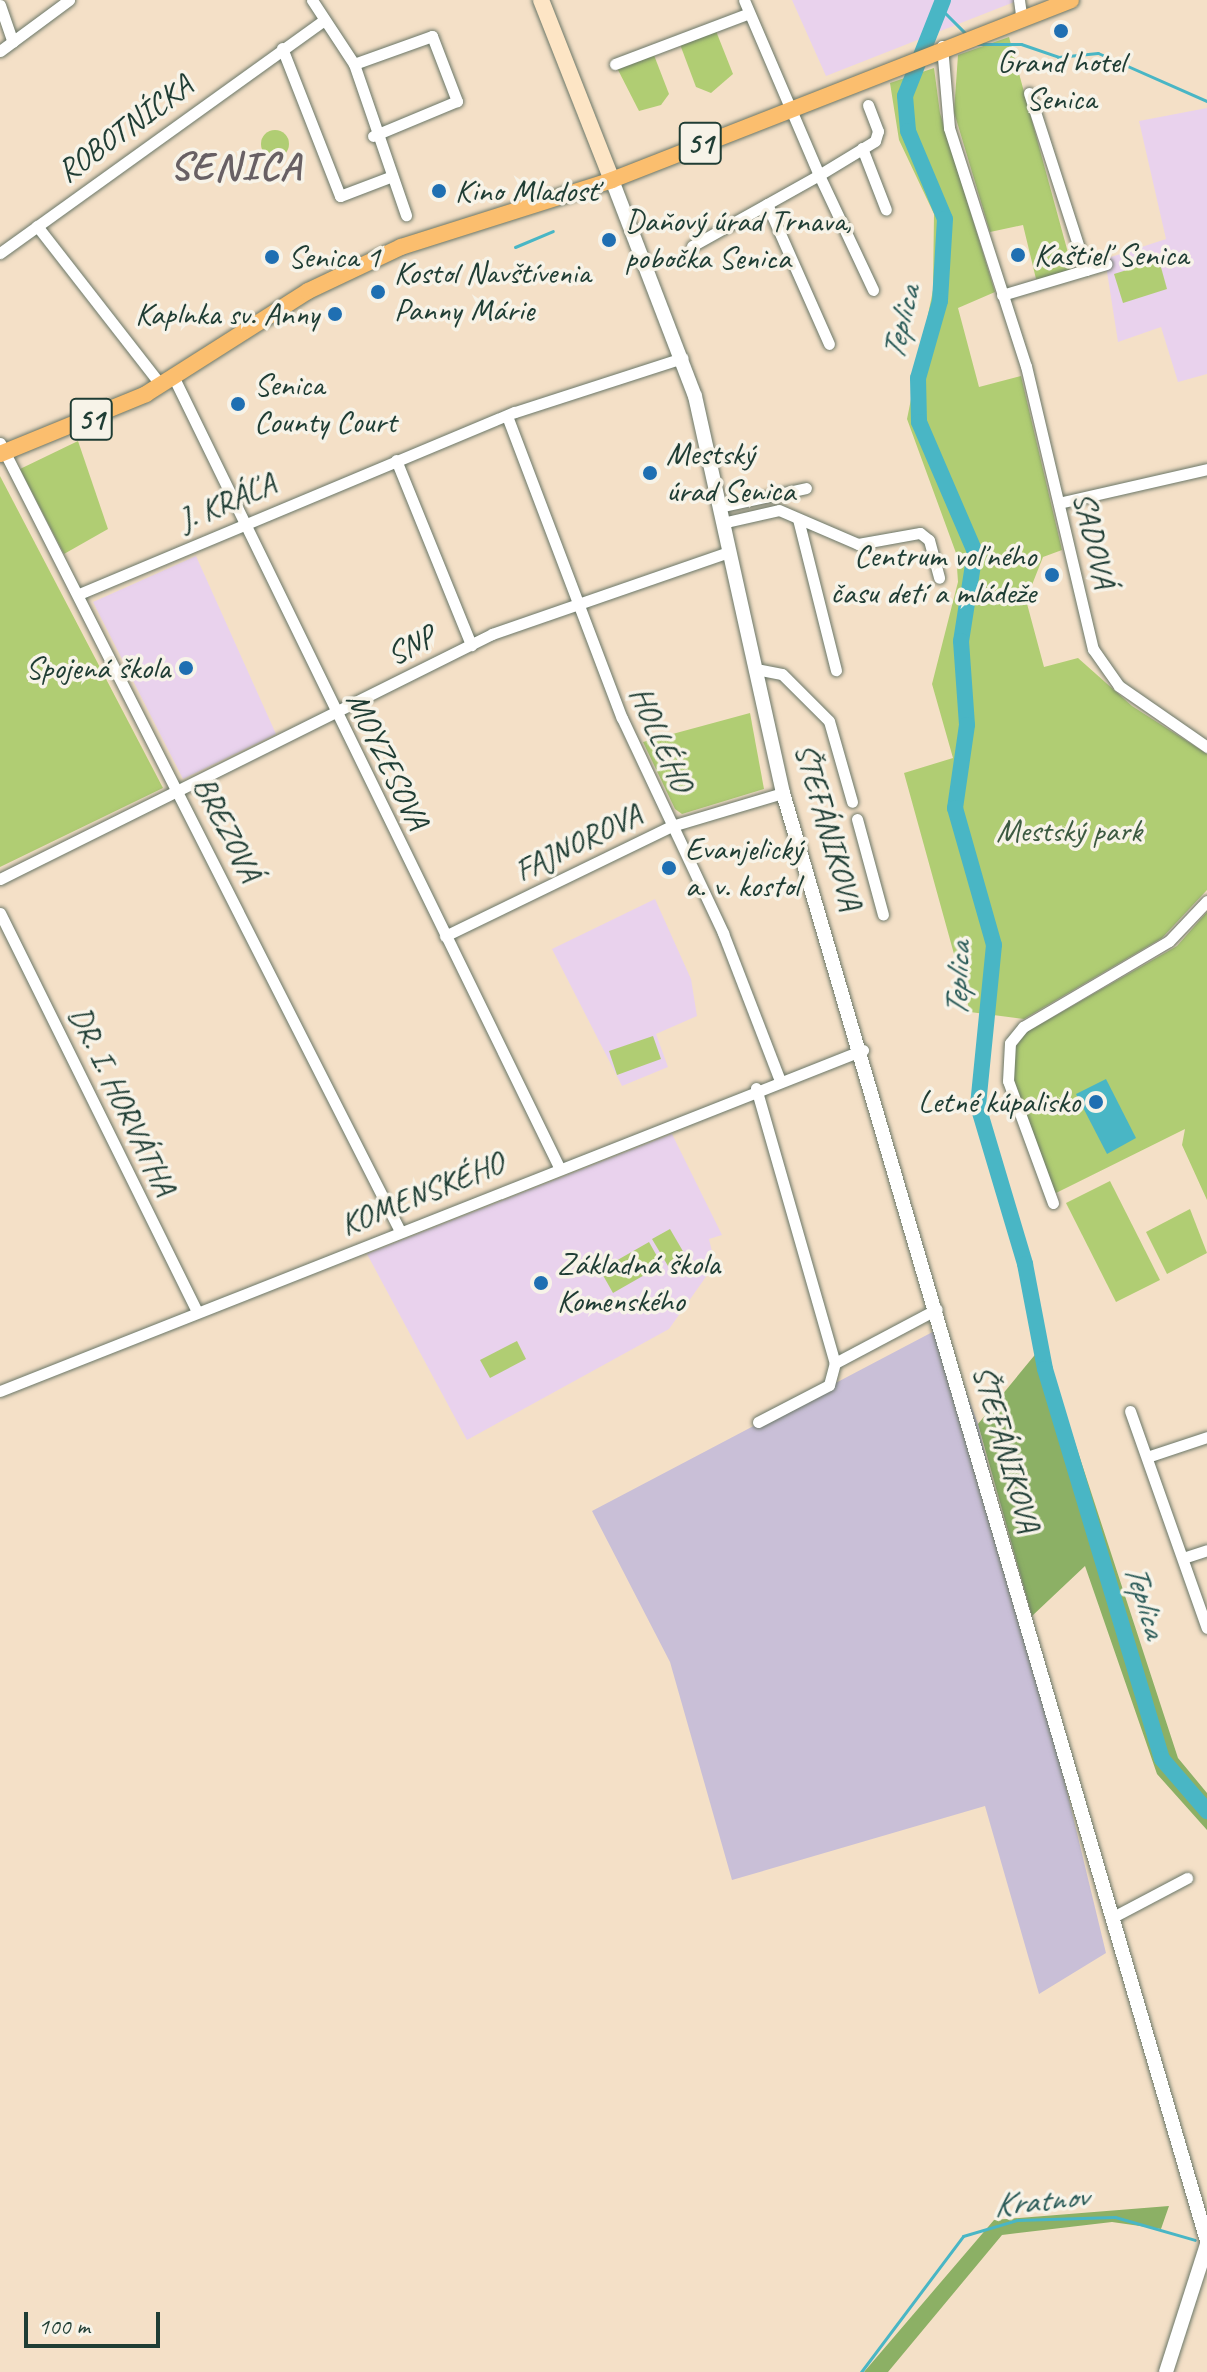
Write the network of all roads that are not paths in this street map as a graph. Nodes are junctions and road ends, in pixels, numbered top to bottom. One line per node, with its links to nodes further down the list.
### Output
1 (69, 0): 10 (street)
2 (312, 0): 9 (street)
3 (541, 0): 23 (main road)
4 (744, 0): 8 (street)
5 (1071, 0): 7 (main road, 51)
6 (0, 5): 10 (street)
7 (1020, 7): 11 (main road, 51)
8 (749, 13): 15 (street); 18 (street)
9 (321, 22): 12 (street, ROBOTNÍCKA); 14 (street)
10 (13, 42): 13 (street)
11 (943, 45): 18 (main road, 51); 33 (street, SADOVÁ)
12 (282, 48): 22 (street); 27 (street, ROBOTNÍCKA)
13 (0, 51)
14 (354, 64): 19 (street); 19 (street)
15 (615, 64)
16 (1029, 93): 31 (street)
17 (868, 105): 20 (street)
18 (789, 108): 21 (street); 23 (main road, 51)
19 (373, 136): 22 (street)
20 (862, 148): 21 (street); 25 (street)
21 (819, 175): 24 (street); 32 (street)
22 (390, 177): 26 (street)
23 (612, 180): 35 (street, ŠTEFÁNIKOVA); 36 (main road, 51)
24 (767, 204): 28 (street); 34 (street)
25 (886, 210)
26 (406, 215)
27 (37, 226): 29 (street, ROBOTNÍCKA); 36 (street, MOYZESOVA)
28 (692, 246)
29 (0, 253)
30 (1106, 264): 31 (street)
31 (1086, 270): 33 (street)
32 (873, 290)
33 (1002, 295): 42 (street, SADOVÁ)
34 (829, 344)
35 (682, 358): 37 (street, J. KRÁĽA); 43 (street, ŠTEFÁNIKOVA)
36 (167, 380): 38 (main road, 51); 46 (street, MOYZESOVA)
37 (507, 416): 39 (street, J. KRÁĽA); 50 (street, HOLLÉHO)
38 (2, 450): 49 (street, BREZOVÁ)
39 (396, 460): 46 (street, J. KRÁĽA); 51 (street)
40 (1207, 469): 42 (street)
41 (806, 488): 43 (street)
42 (1059, 503): 55 (street, SADOVÁ)
43 (719, 507): 45 (street, ŠTEFÁNIKOVA)
44 (798, 519): 45 (street); 48 (street); 53 (street)
45 (722, 523): 47 (street, ŠTEFÁNIKOVA)
46 (241, 524): 49 (street, J. KRÁĽA); 54 (street, MOYZESOVA)
47 (729, 552): 50 (street, SNP); 52 (street, ŠTEFÁNIKOVA)
48 (939, 578)
49 (79, 594): 56 (street, BREZOVÁ)
50 (578, 599): 51 (street, SNP); 60 (street, HOLLÉHO)
51 (471, 645): 54 (street, SNP)
52 (761, 670): 57 (street, ŠTEFÁNIKOVA); 58 (street, ŠTEFÁNIKOVA)
53 (836, 670)
54 (335, 713): 56 (street, SNP); 65 (street, MOYZESOVA)
55 (1207, 747)
56 (179, 793): 61 (street, SNP); 71 (street, BREZOVÁ)
57 (783, 793): 60 (street, FAJNOROVA); 66 (street, ŠTEFÁNIKOVA)
58 (852, 802)
59 (857, 819): 64 (street, ŠTEFÁNIKOVA)
60 (672, 826): 65 (street, FAJNOROVA); 67 (street, HOLLÉHO)
61 (0, 879)
62 (1207, 901): 70 (street)
63 (0, 913): 73 (street, DR. I. HORVÁTHA)
64 (883, 915)
65 (445, 936): 69 (street, MOYZESOVA)
66 (864, 1049): 67 (street, KOMENSKÉHO); 72 (street, ŠTEFÁNIKOVA)
67 (779, 1078): 68 (street, KOMENSKÉHO)
68 (756, 1088): 69 (street, KOMENSKÉHO); 74 (street)
69 (559, 1167): 71 (street, KOMENSKÉHO)
70 (1053, 1203)
71 (400, 1231): 73 (street, KOMENSKÉHO)
72 (937, 1309): 74 (street); 86 (street, ŠTEFÁNIKOVA)
73 (197, 1312): 75 (street, KOMENSKÉHO)
74 (835, 1363): 77 (street)
75 (0, 1391)
76 (1130, 1411): 79 (street)
77 (758, 1422)
78 (1207, 1437): 79 (street)
79 (1147, 1457): 81 (street)
80 (1207, 1550): 81 (street)
81 (1183, 1558): 83 (street)
82 (1207, 1581): 83 (street)
83 (1193, 1586): 84 (street)
84 (1207, 1628)
85 (1187, 1878): 86 (street)
86 (1111, 1918): 87 (street, ŠTEFÁNIKOVA)
87 (1207, 2243): 88 (street)
88 (1166, 2372)

